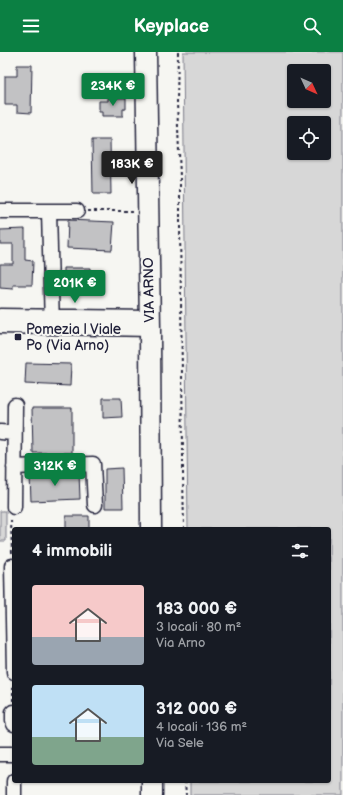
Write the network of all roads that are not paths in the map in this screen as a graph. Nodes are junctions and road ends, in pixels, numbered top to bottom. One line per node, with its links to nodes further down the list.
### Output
1 (146, 52): 7 (street, VIA ARNO)
2 (0, 211): 3 (street)
3 (49, 211): 4 (street); 6 (street)
4 (77, 211)
5 (0, 316): 6 (street)
6 (52, 322): 7 (street); 8 (street)
7 (150, 324): 15 (street, VIA ARNO)
8 (0, 326)
9 (14, 405): 11 (street)
10 (0, 432): 11 (street)
11 (14, 432): 12 (street)
12 (14, 467): 13 (street); 14 (street)
13 (95, 505)
14 (14, 507)
15 (151, 527)
16 (12, 566): 17 (street)
17 (6, 592): 18 (street)
18 (12, 652)
19 (0, 754): 20 (street)
20 (12, 754)
21 (14, 783): 23 (street)
22 (152, 783): 24 (street)
23 (14, 795)
24 (152, 795)

